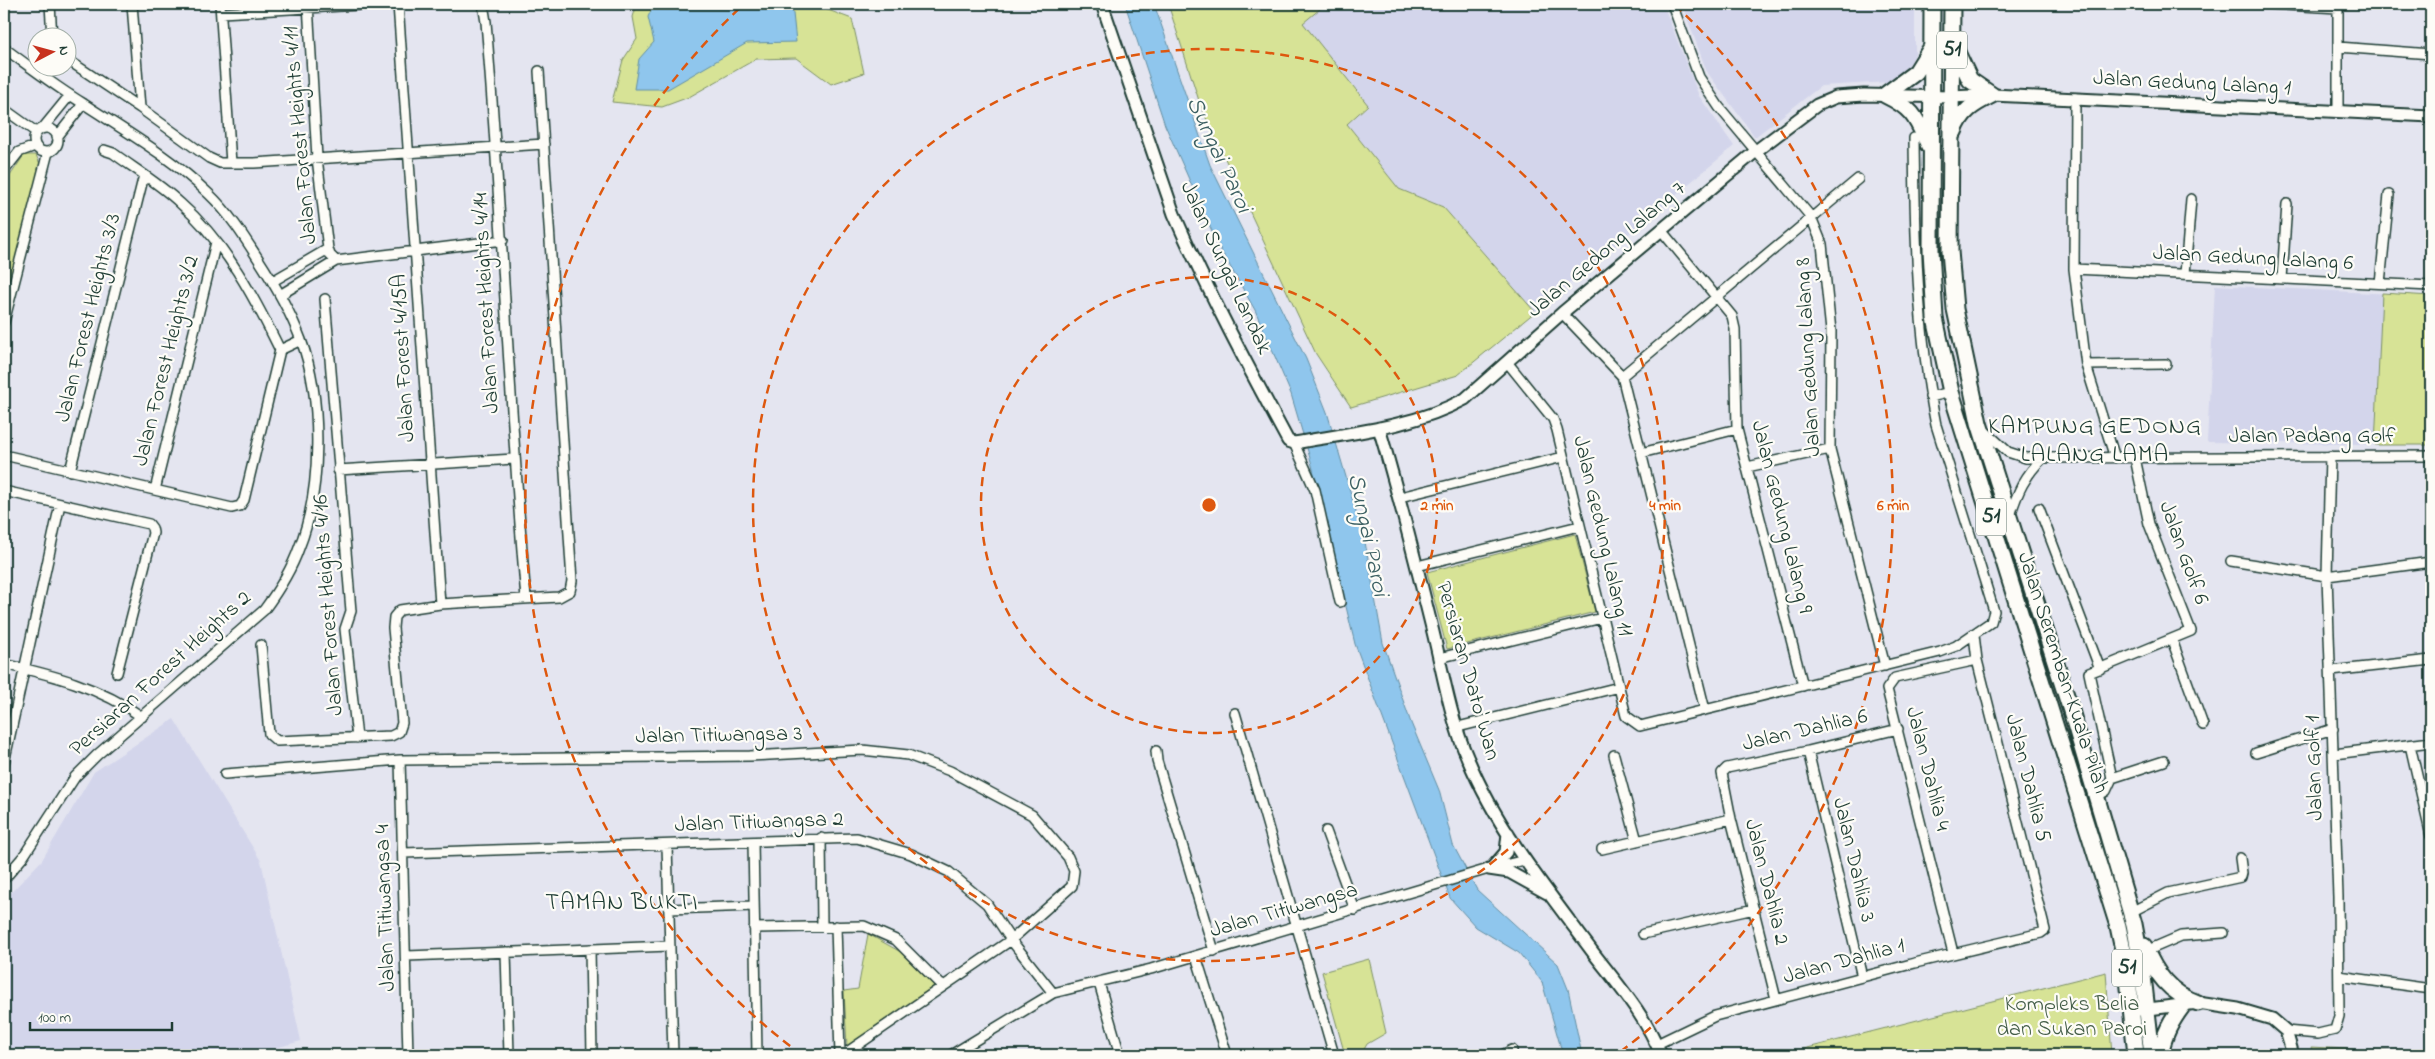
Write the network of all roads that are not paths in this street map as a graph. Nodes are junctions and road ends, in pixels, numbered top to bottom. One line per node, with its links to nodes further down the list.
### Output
1 (50, 4): 14 (street)
2 (132, 4): 29 (street)
3 (376, 4): 11 (street)
4 (398, 4): 44 (street, Jalan Forest 4/15A)
5 (1102, 4): 82 (street, Jalan Sungai Landak)
6 (1672, 4): 42 (street, Jalan Gedung Lalang 8)
7 (1932, 4): 16 (highway, 51)
8 (1952, 4): 15 (highway, 51)
9 (2269, 4): 12 (street)
10 (483, 5): 39 (street, Jalan Forest Heights 4/14)
11 (308, 6): 13 (street); 45 (street, Jalan Forest Heights 4/11)
12 (2338, 6): 17 (street)
13 (221, 8): 46 (street)
14 (51, 28)
15 (1952, 40): 24 (highway); 26 (highway, 51)
16 (1932, 46): 23 (highway); 25 (highway, 51)
17 (2338, 47): 19 (street); 31 (street)
18 (4, 48): 22 (street, Persiaran Forest Heights 2)
19 (2431, 54)
20 (78, 67): 29 (street)
21 (539, 71): 37 (street)
22 (70, 95): 28 (street, Persiaran Forest Heights 2); 33 (street)
23 (1885, 95): 25 (street, Jalan Gedong Lalang 7); 41 (highway); 42 (street, Jalan Gedong Lalang 7)
24 (1992, 95): 26 (street, Jalan Gedung Lalang 1); 27 (street, Jalan Gedung Lalang 1); 36 (highway)
25 (1931, 96): 26 (street, Jalan Gedung Lalang 1); 41 (highway, Jalan Seremban-Kuala Pilah / 51)
26 (1951, 97): 36 (highway, Jalan Seremban-Kuala Pilah / 51)
27 (2075, 98): 31 (street, Jalan Gedung Lalang 1); 60 (street)
28 (83, 104): 34 (street); 63 (street, Persiaran Forest Heights 2)
29 (140, 108): 46 (street)
30 (4, 109): 33 (street)
31 (2338, 112): 32 (street, Jalan Gedung Lalang 1)
32 (2431, 116)
33 (40, 130): 34 (street); 38 (street)
34 (57, 137): 43 (street)
35 (1914, 138): 78 (street)
36 (1951, 139): 79 (highway, Jalan Seremban-Kuala Pilah / 51)
37 (544, 144): 39 (street); 108 (street)
38 (35, 146): 43 (street); 47 (street)
39 (497, 149): 44 (street); 55 (street, Jalan Forest Heights 4/14)
40 (104, 150): 48 (street)
41 (1931, 150): 77 (highway, Jalan Seremban-Kuala Pilah / 51)
42 (1756, 151): 53 (street, Jalan Gedung Lalang 8); 54 (street, Jalan Gedong Lalang 7)
43 (48, 152): 70 (street)
44 (409, 153): 45 (street); 58 (street, Jalan Forest 4/15A)
45 (317, 158): 46 (street); 57 (street, Jalan Forest Heights 4/11)
46 (231, 163)
47 (4, 171)
48 (144, 175): 56 (street); 96 (street, Jalan Forest Heights 3/3)
49 (1858, 179): 53 (street)
50 (2389, 195): 64 (street)
51 (2190, 199): 61 (street)
52 (2287, 204): 62 (street)
53 (1811, 217): 67 (street); 83 (street, Jalan Gedung Lalang 8)
54 (1662, 230): 67 (street, Jalan Gedung Lalang 9); 69 (street, Jalan Gedong Lalang 7)
55 (503, 240): 58 (street); 92 (street, Jalan Forest Heights 4/14)
56 (216, 242): 72 (street); 97 (street, Jalan Forest Heights 3/2)
57 (328, 249): 59 (street, Jalan Forest Heights 4/11); 63 (street)
58 (416, 250): 59 (street); 93 (street, Jalan Forest 4/15A)
59 (336, 261): 66 (street)
60 (2074, 269): 61 (street, Jalan Gedung Lalang 6); 75 (street)
61 (2185, 274): 62 (street, Jalan Gedung Lalang 6)
62 (2282, 279): 64 (street, Jalan Gedung Lalang 6)
63 (273, 281): 66 (street, Persiaran Forest Heights 2)
64 (2380, 283): 65 (street, Jalan Gedung Lalang 6)
65 (2431, 286)
66 (280, 295): 71 (street, Persiaran Forest Heights 2)
67 (1716, 296): 76 (street); 81 (street, Jalan Gedung Lalang 9)
68 (325, 299): 95 (street, Jalan Forest Heights 4/16)
69 (1562, 313): 73 (street, Jalan Gedong Lalang 7); 76 (street)
70 (4, 322)
71 (301, 340): 72 (street); 128 (street, Persiaran Forest Heights 2)
72 (280, 350): 97 (street)
73 (1507, 362): 80 (street, Jalan Gedong Lalang 7); 88 (street, Jalan Gedung Lalang 11)
74 (2166, 364): 75 (street)
75 (2086, 365): 90 (street)
76 (1622, 376): 84 (street)
77 (1951, 392): 78 (street); 163 (highway, Jalan Seremban-Kuala Pilah / 51)
78 (1930, 396): 112 (street)
79 (1979, 423): 89 (street, Jalan Padang Golf); 102 (highway, Jalan Seremban-Kuala Pilah / 51)
80 (1379, 428): 82 (street, Jalan Gedong Lalang 7); 99 (street, Persiaran Dato' Wan)
81 (1736, 429): 84 (street); 94 (street, Jalan Gedung Lalang 9)
82 (1294, 443): 109 (street)
83 (1830, 450): 94 (street); 119 (street, Jalan Gedung Lalang 8)
84 (1641, 453): 126 (street)
85 (4, 455): 96 (street)
86 (2330, 456): 87 (street, Jalan Padang Golf); 91 (street, Jalan Padang Golf); 107 (street, Jalan Golf 1)
87 (2431, 456)
88 (1563, 457): 99 (street); 103 (street, Jalan Gedung Lalang 11)
89 (2043, 458): 90 (street, Jalan Padang Golf); 102 (street)
90 (2115, 458): 91 (street, Jalan Padang Golf)
91 (2134, 458): 113 (street, Jalan Golf 6)
92 (514, 459): 93 (street); 108 (street, Jalan Forest Heights 4/14)
93 (429, 464): 95 (street); 110 (street, Jalan Forest 4/15A)
94 (1747, 467): 124 (street, Jalan Gedung Lalang 9)
95 (338, 470): 133 (street, Jalan Forest Heights 4/16)
96 (70, 471): 97 (street)
97 (155, 490)
98 (4, 491): 100 (street)
99 (1400, 497): 106 (street, Persiaran Dato' Wan)
100 (60, 504): 120 (street); 123 (street)
101 (2039, 508): 121 (street)
102 (2008, 520): 147 (highway, Jalan Seremban-Kuala Pilah / 51)
103 (1579, 526): 106 (street); 111 (street, Jalan Gedung Lalang 11)
104 (2231, 561): 107 (street)
105 (2431, 562): 107 (street)
106 (1417, 566): 115 (street, Persiaran Dato' Wan)
107 (2327, 576): 122 (street, Jalan Golf 1)
108 (526, 598): 110 (street)
109 (1340, 602)
110 (440, 604): 133 (street)
111 (1602, 618): 115 (street); 125 (street, Jalan Gedung Lalang 11)
112 (1974, 635): 116 (street, Jalan Dahlia 5); 119 (street)
113 (2172, 640): 121 (street); 129 (street)
114 (261, 645): 133 (street)
115 (1439, 658): 130 (street, Persiaran Dato' Wan)
116 (1977, 660): 131 (street, Jalan Dahlia 4); 174 (street, Jalan Dahlia 5)
117 (2431, 660): 122 (street)
118 (4, 664): 120 (street)
119 (1885, 666): 124 (street)
120 (24, 669): 128 (street); 143 (street)
121 (2100, 669): 146 (street)
122 (2331, 672): 132 (street, Jalan Golf 1)
123 (117, 673)
124 (1803, 686): 126 (street)
125 (1619, 687): 126 (street, Jalan Gedung Lalang 11); 130 (street)
126 (1705, 710)
127 (1235, 713): 172 (street)
128 (142, 717): 162 (street, Persiaran Forest Heights 2)
129 (2203, 725)
130 (1458, 727): 150 (street, Persiaran Dato' Wan)
131 (1898, 729): 137 (street, Jalan Dahlia 6); 183 (street, Jalan Dahlia 4)
132 (2333, 730): 138 (street); 139 (street, Jalan Golf 1)
133 (357, 738)
134 (2431, 742): 135 (street)
135 (2410, 745): 139 (street); 152 (street)
136 (1156, 751): 180 (street)
137 (1808, 751): 144 (street, Jalan Dahlia 6); 187 (street, Jalan Dahlia 3)
138 (2256, 753)
139 (2334, 754): 186 (street, Jalan Golf 1)
140 (1614, 755): 154 (street)
141 (400, 760): 145 (street, Jalan Titiwangsa 3); 158 (street, Jalan Titiwangsa 4); 177 (street, Jalan Titiwangsa 3)
142 (2164, 761): 146 (street)
143 (4, 763)
144 (1722, 773): 148 (street, Jalan Dahlia 2)
145 (225, 774)
146 (2112, 778): 147 (street)
147 (2096, 797): 151 (highway, Jalan Seremban-Kuala Pilah / 51)
148 (1731, 819): 154 (street); 167 (street, Jalan Dahlia 2)
149 (1326, 832): 168 (street)
150 (1508, 833): 160 (street, Persiaran Dato' Wan); 161 (street)
151 (2108, 835): 163 (highway); 169 (highway, Jalan Seremban-Kuala Pilah / 51)
152 (2431, 836)
153 (821, 838): 155 (street, Jalan Titiwangsa 2); 170 (street); 177 (street, Jalan Titiwangsa 2)
154 (1637, 841): 157 (street)
155 (753, 842): 156 (street, Jalan Titiwangsa 2); 165 (street)
156 (667, 845): 158 (street, Jalan Titiwangsa 2); 166 (street)
157 (1602, 849)
158 (404, 853): 184 (street, Jalan Titiwangsa 4)
159 (2240, 858): 169 (street)
160 (1525, 860): 161 (street, Jalan Titiwangsa); 164 (street, Persiaran Dato' Wan)
161 (1490, 868): 164 (street); 168 (street, Jalan Titiwangsa)
162 (4, 879)
163 (2107, 887): 194 (highway, Jalan Seremban-Kuala Pilah / 51)
164 (1550, 895): 197 (street, Persiaran Dato' Wan)
165 (754, 906): 166 (street); 173 (street)
166 (669, 909): 178 (street)
167 (1754, 909): 176 (street); 192 (street, Jalan Dahlia 2)
168 (1355, 910): 172 (street, Jalan Titiwangsa)
169 (2132, 918): 181 (highway); 194 (highway, Jalan Seremban-Kuala Pilah / 51)
170 (822, 926): 171 (street); 173 (street)
171 (836, 926): 189 (street); 203 (street)
172 (1297, 927): 180 (street, Jalan Titiwangsa); 207 (street)
173 (754, 928): 202 (street)
174 (2045, 930): 183 (street, Jalan Dahlia 1)
175 (2223, 932): 181 (street)
176 (1643, 934)
177 (1011, 940): 189 (street, Jalan Titiwangsa 3); 191 (street, Jalan Titiwangsa 2)
178 (670, 946): 179 (street); 201 (street)
179 (590, 949): 182 (street); 200 (street)
180 (1214, 951): 185 (street, Jalan Titiwangsa)
181 (2146, 951): 193 (highway)
182 (506, 952): 184 (street); 199 (street)
183 (1953, 953): 187 (street, Jalan Dahlia 1)
184 (407, 956): 198 (street, Jalan Titiwangsa 4)
185 (1196, 956): 188 (street, Jalan Titiwangsa); 206 (street)
186 (2339, 976): 190 (street); 195 (street, Jalan Golf 1)
187 (1862, 977): 192 (street, Jalan Dahlia 1)
188 (1099, 983): 191 (street, Jalan Titiwangsa); 205 (street)
189 (942, 986): 203 (street, Jalan Titiwangsa 3)
190 (2431, 988)
191 (1053, 993): 204 (street, Jalan Titiwangsa)
192 (1776, 999): 197 (street, Jalan Dahlia 1)
193 (2191, 1003): 194 (street); 195 (street); 211 (highway)
194 (2139, 1010): 209 (highway, Jalan Seremban-Kuala Pilah / 51); 210 (highway, Jalan Seremban-Kuala Pilah / 51)
195 (2286, 1030): 212 (street)
196 (1512, 1050): 208 (street)
197 (1659, 1050)
198 (408, 1055)
199 (509, 1055)
200 (592, 1055)
201 (673, 1055)
202 (757, 1055)
203 (842, 1055)
204 (951, 1055)
205 (1120, 1055)
206 (1227, 1055)
207 (1334, 1055)
208 (1502, 1055)
209 (2136, 1055)
210 (2152, 1055)
211 (2160, 1055)
212 (2293, 1055)

